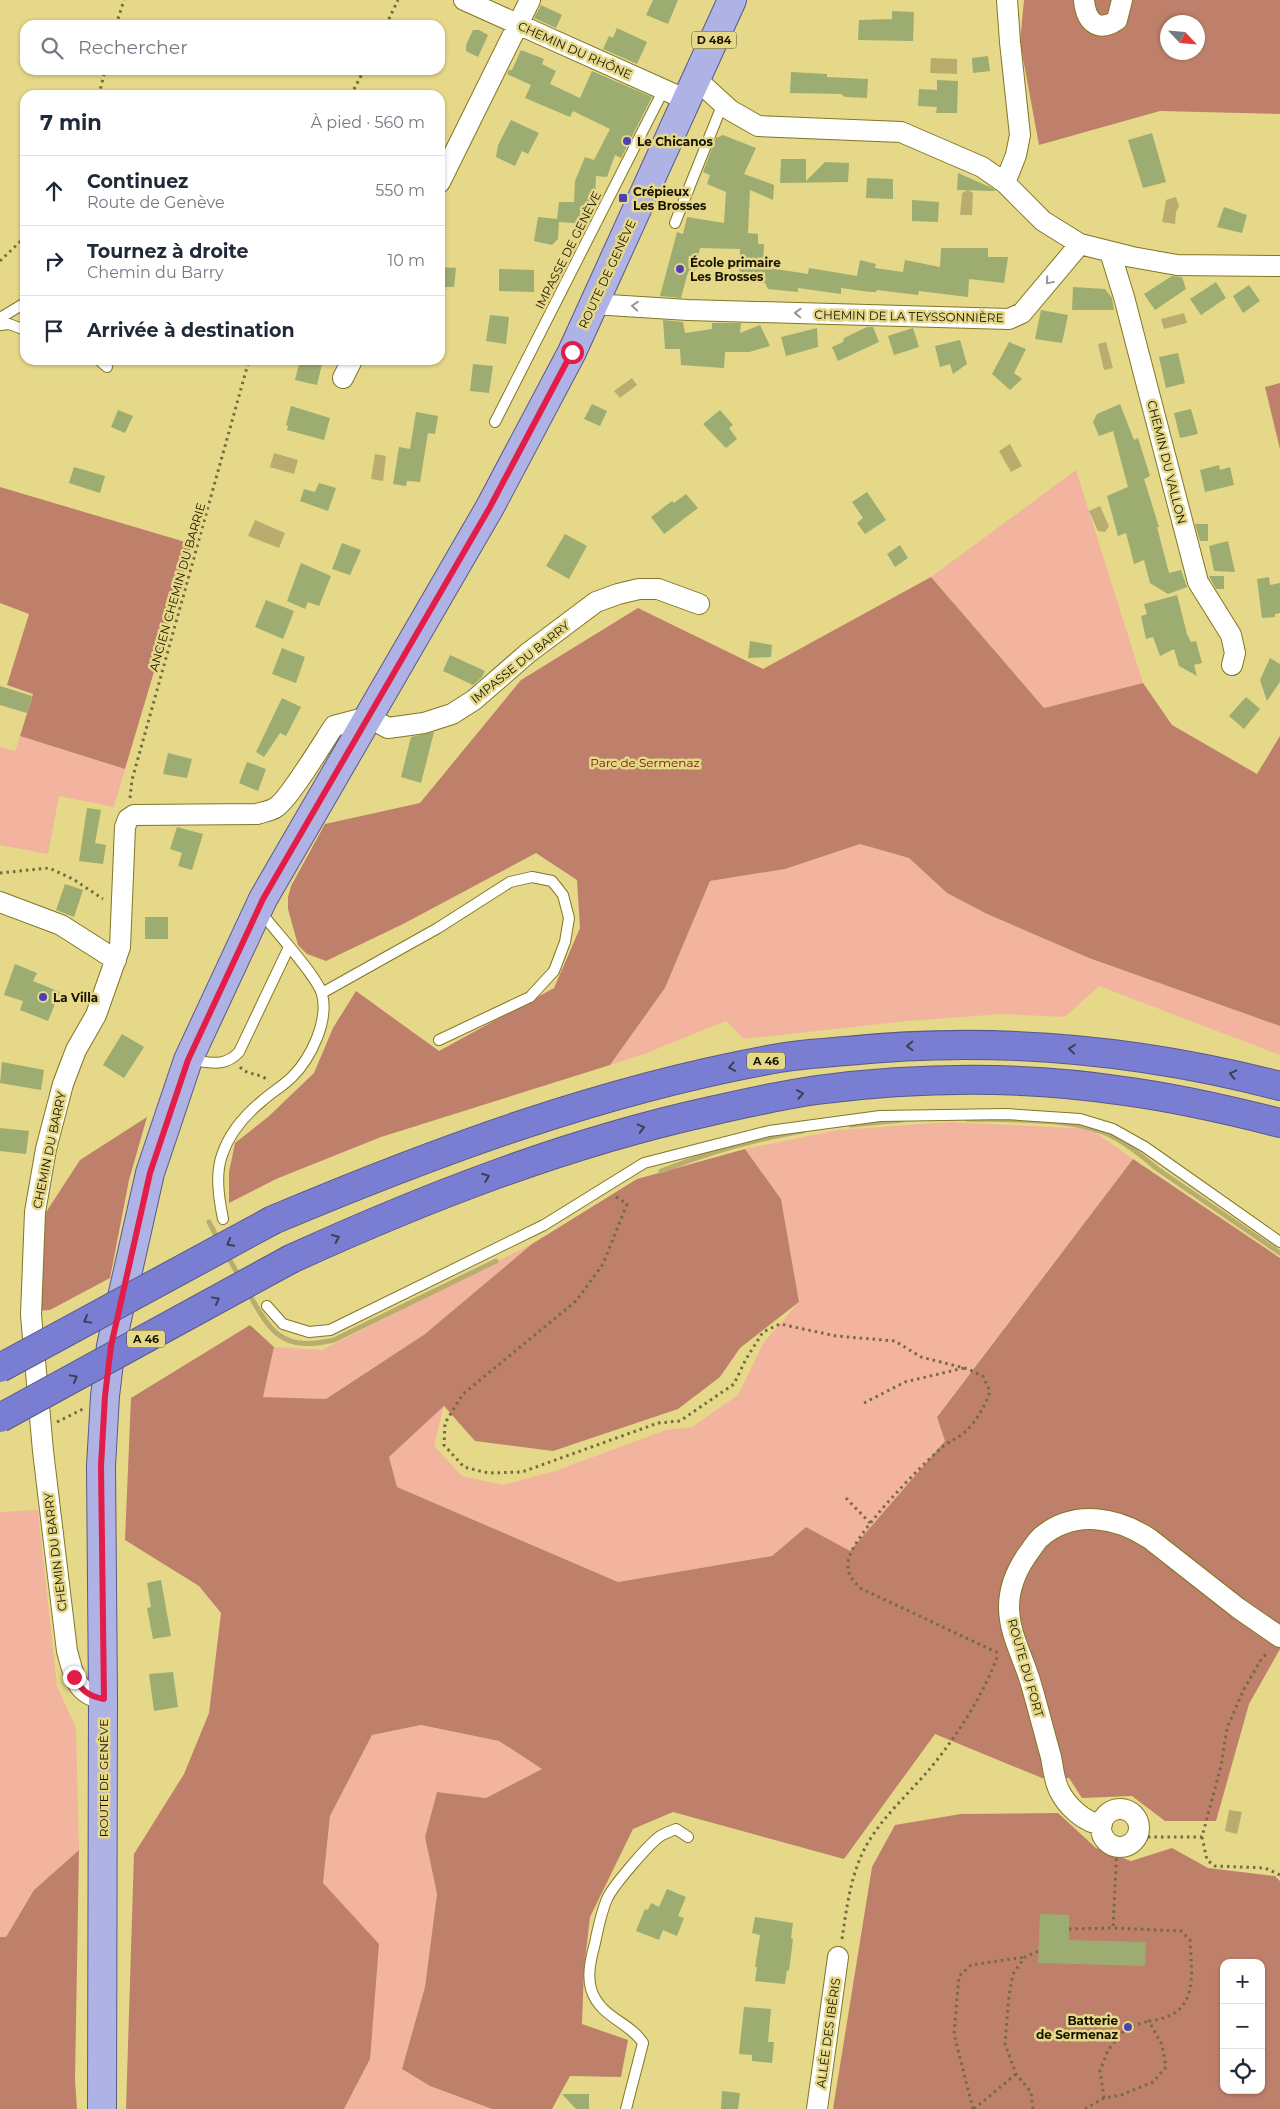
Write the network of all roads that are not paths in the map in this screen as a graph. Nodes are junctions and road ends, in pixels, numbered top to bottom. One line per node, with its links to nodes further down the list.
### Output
1 (464, 0): 7 (street, CHEMIN DU RHÔNE)
2 (530, 0): 7 (street)
3 (732, 0): 8 (main road, ROUTE DE GENÈVE / D 484)
4 (1008, 0): 11 (street)
5 (1084, 0): 6 (street)
6 (1122, 0)
7 (518, 24): 8 (street, CHEMIN DU RHÔNE); 10 (street)
8 (682, 89): 9 (street, CHEMIN DU RHÔNE); 16 (main road, ROUTE DE GENÈVE / D 484); 23 (lane, IMPASSE DE GENÈVE)
9 (723, 103): 11 (street, CHEMIN DU RHÔNE); 12 (lane)
10 (445, 172)
11 (1005, 183): 13 (street, CHEMIN DU RHÔNE)
12 (675, 223)
13 (1080, 244): 14 (street); 16 (street, CHEMIN DE LA TEYSSONNIÈRE, one-way to 16)
14 (1110, 252): 15 (street); 25 (street, CHEMIN DU VALLON)
15 (1280, 266)
16 (593, 304): 26 (main road, ROUTE DE GENÈVE / D 484)
17 (20, 306): 18 (lane)
18 (0, 318)
19 (0, 325): 20 (lane)
20 (20, 328)
21 (350, 365): 22 (street)
22 (344, 378)
23 (496, 422)
24 (699, 604): 26 (street, IMPASSE DU BARRY)
25 (1232, 665)
26 (368, 717): 28 (main road, ROUTE DE GENÈVE / D 484); 30 (street, CHEMIN DU BARRY)
27 (0, 902): 30 (street)
28 (257, 911): 29 (lane); 33 (main road, ROUTE DE GENÈVE / D 484)
29 (289, 948): 31 (lane); 33 (lane)
30 (116, 960): 42 (street, CHEMIN DU BARRY)
31 (322, 993): 32 (lane); 36 (lane)
32 (439, 1040)
33 (193, 1049): 42 (main road, ROUTE DE GENÈVE)
34 (1280, 1086): 39 (highway, A 46, one-way to 39, bridge)
35 (1280, 1123): 40 (highway, A 46, one-way to 35, bridge)
36 (223, 1219)
37 (1280, 1242): 38 (lane)
38 (267, 1306)
39 (0, 1368)
40 (0, 1418)
41 (1277, 1642): 43 (street, ROUTE DU FORT)
42 (104, 1699): 46 (main road, ROUTE DE GENÈVE)
43 (1102, 1824): 43 (street)
44 (688, 1837): 47 (lane)
45 (838, 1957): 48 (street, ALLÉE DES IBÉRIS)
46 (102, 2109)
47 (626, 2109)
48 (817, 2109)

